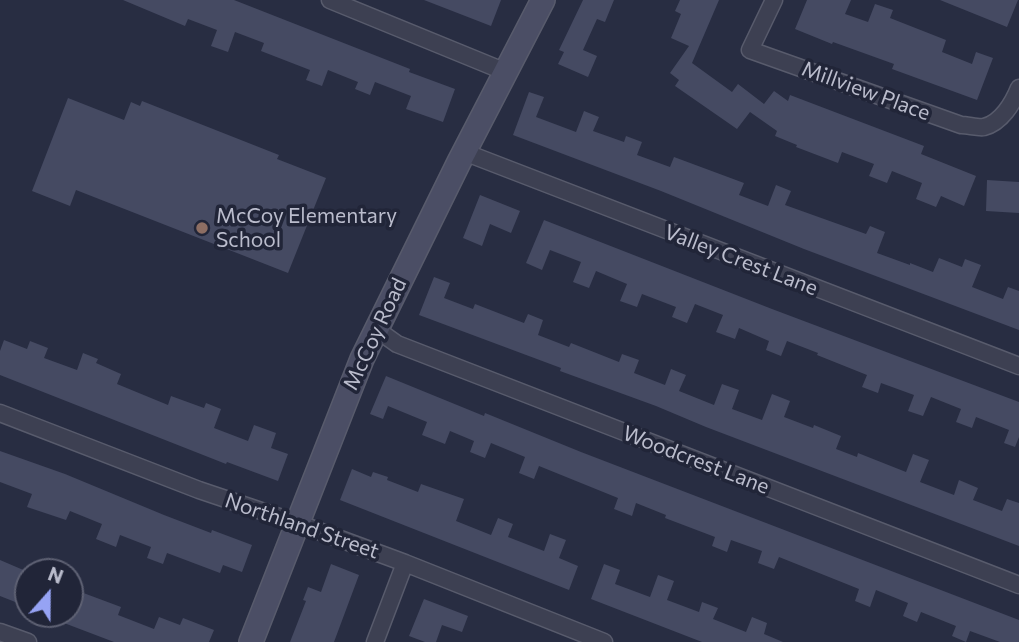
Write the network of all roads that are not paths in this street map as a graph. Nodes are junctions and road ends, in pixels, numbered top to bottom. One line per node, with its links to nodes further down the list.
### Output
1 (330, 0): 4 (street)
2 (543, 0): 4 (street, McCoy Road)
3 (774, 0): 5 (street, Millview Place)
4 (506, 72): 6 (street, McCoy Road)
5 (1019, 89)
6 (464, 152): 7 (street, McCoy Road); 8 (street, Valley Crest Lane)
7 (376, 329): 10 (street, McCoy Road); 12 (street, Woodcrest Lane)
8 (1019, 366)
9 (0, 413): 10 (street, Northland Street)
10 (297, 523): 11 (street, Northland Street); 16 (street, McCoy Road)
11 (404, 563): 14 (street, Northland Street); 17 (street)
12 (1019, 586)
13 (0, 632): 15 (street)
14 (594, 640)
15 (28, 642)
16 (251, 642)
17 (375, 642)

